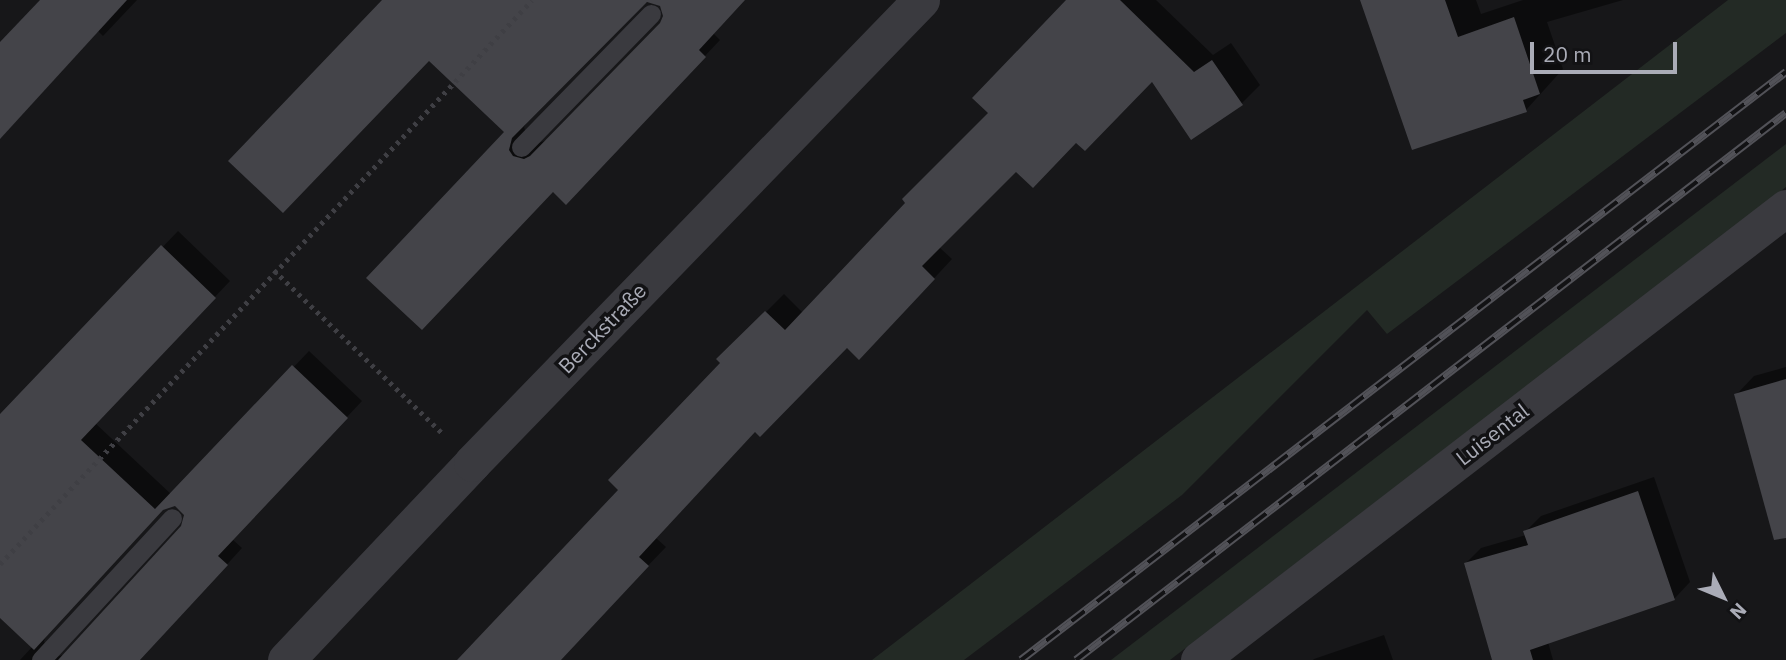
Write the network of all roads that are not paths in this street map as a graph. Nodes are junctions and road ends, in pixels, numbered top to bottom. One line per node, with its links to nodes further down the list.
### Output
1 (921, 0): 7 (street, Berckstraße)
2 (651, 15): 3 (lane)
3 (521, 147)
4 (1786, 208): 8 (street, Luisental)
5 (172, 518): 6 (lane)
6 (41, 660)
7 (286, 660)
8 (1199, 660)

